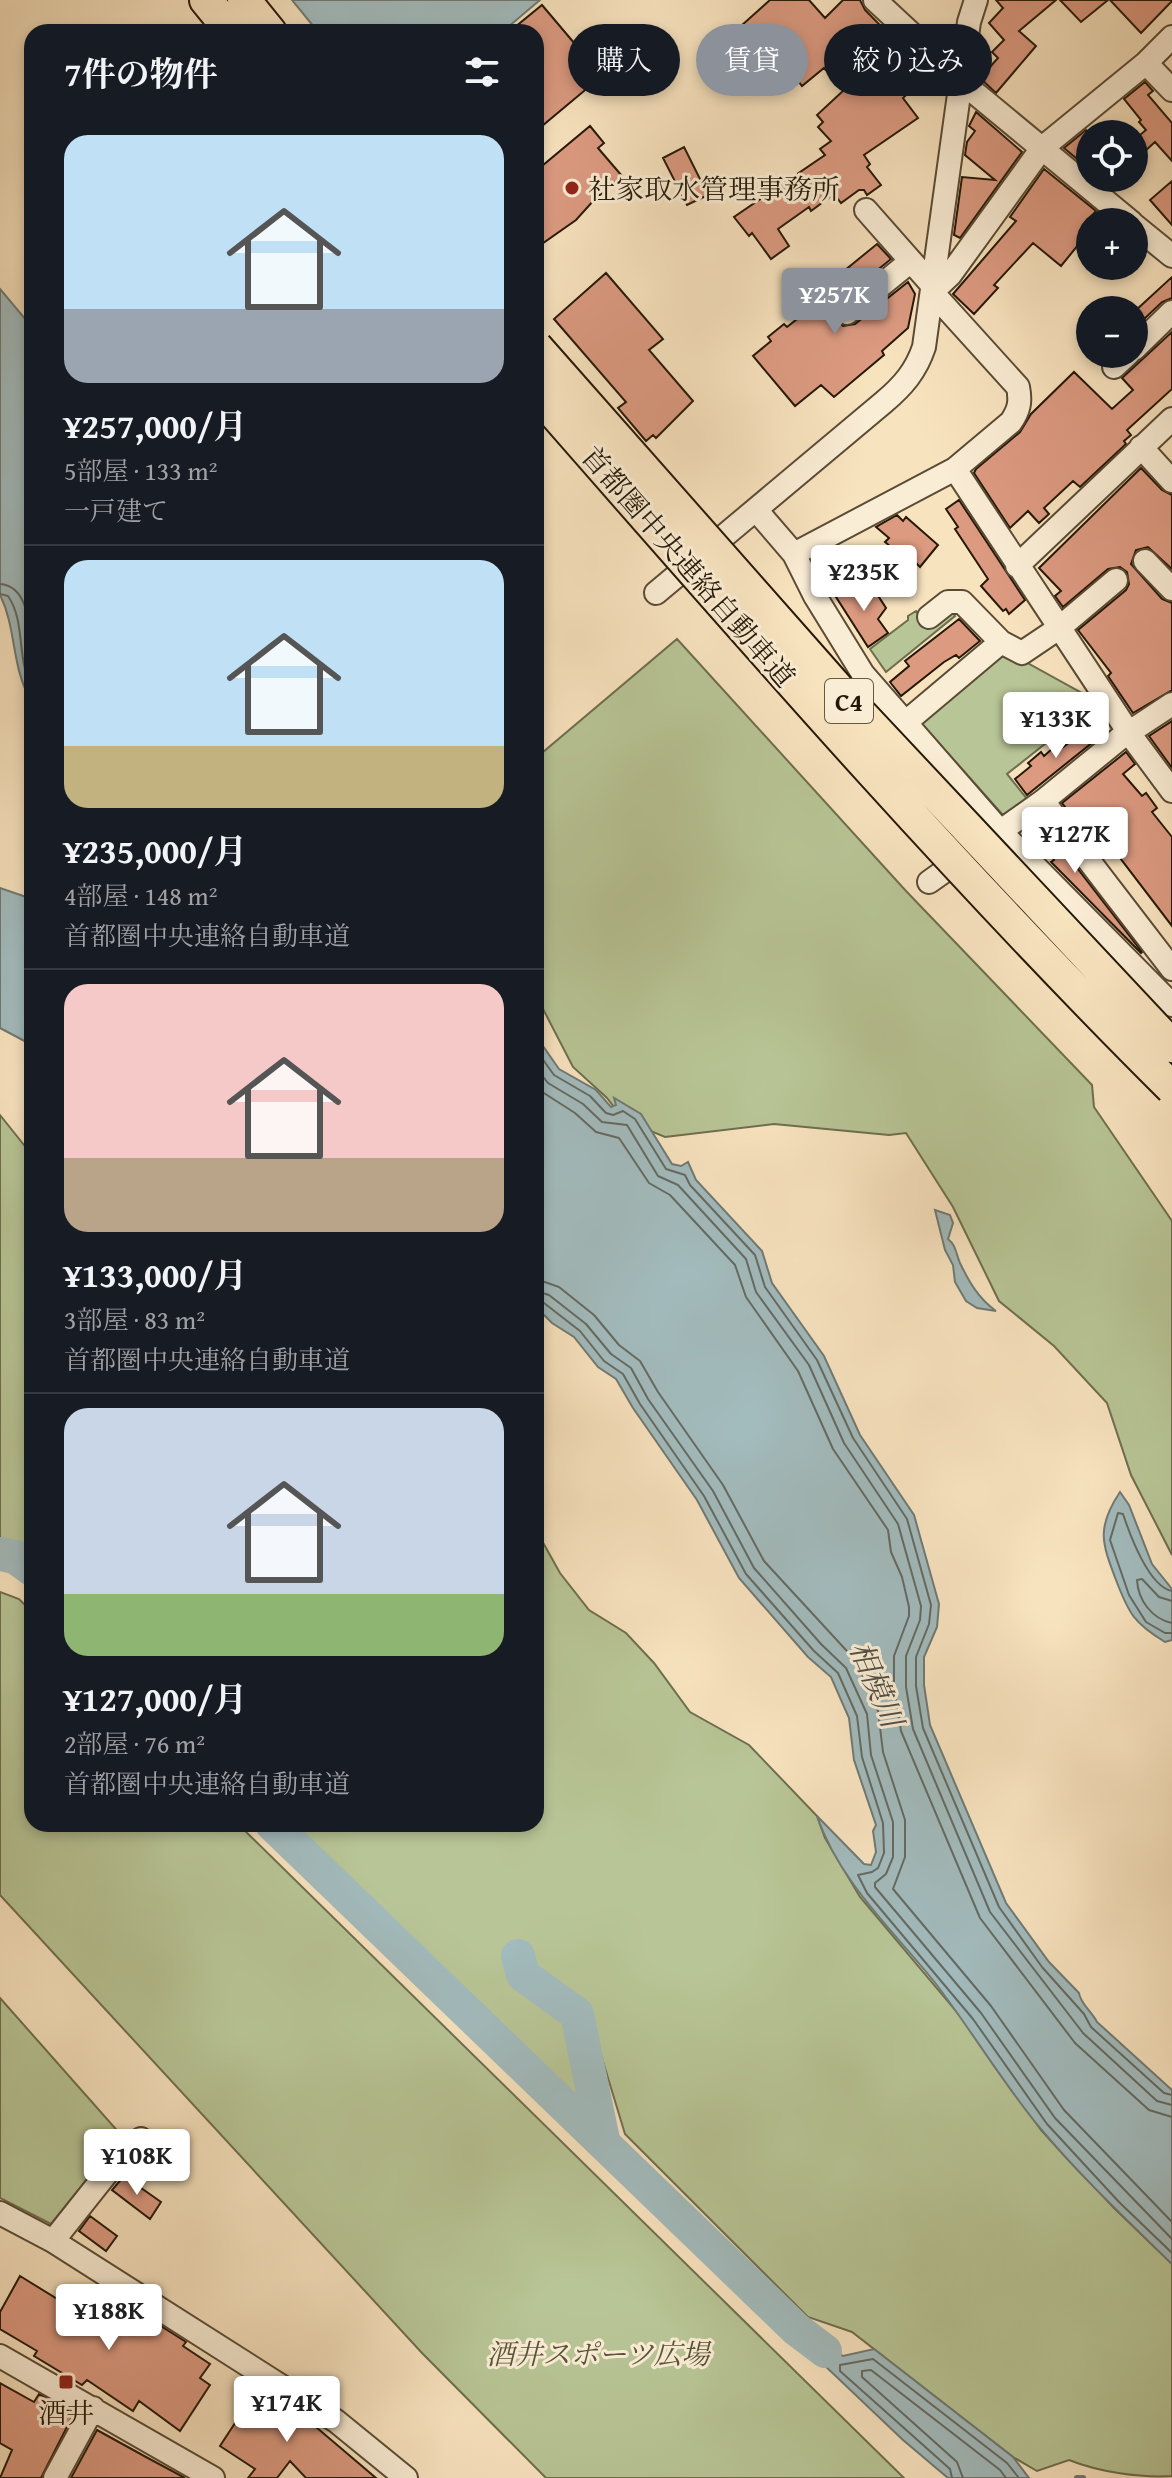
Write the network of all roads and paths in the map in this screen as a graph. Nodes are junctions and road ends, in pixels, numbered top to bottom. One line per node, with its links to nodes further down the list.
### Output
1 (206, 0): 5 (highway)
2 (244, 0): 6 (highway)
3 (875, 0): 7 (street)
4 (976, 0): 8 (street)
5 (226, 24)
6 (264, 24)
7 (900, 24)
8 (969, 24)
9 (1172, 37): 10 (street)
10 (1146, 63): 11 (street); 14 (street)
11 (1172, 90)
12 (959, 96): 20 (street)
13 (979, 96): 14 (street)
14 (1042, 148): 15 (street); 20 (street)
15 (1114, 208)
16 (866, 210): 19 (street)
17 (1148, 236): 18 (street)
18 (1172, 256)
19 (911, 261): 20 (street); 22 (street)
20 (932, 289): 28 (street); 30 (street)
21 (1172, 312): 23 (street)
22 (847, 313)
23 (1148, 335)
24 (544, 356): 49 (highway, 首都圏中央連絡自動車道 / C4, bridge)
25 (544, 401): 50 (highway, 首都圏中央連絡自動車道 / C4, bridge)
26 (1172, 419): 27 (street)
27 (1141, 447): 29 (street); 33 (street)
28 (955, 469): 31 (street); 33 (street)
29 (1172, 481)
30 (757, 511): 31 (street); 36 (street)
31 (794, 554): 41 (street)
32 (1145, 561): 35 (street)
33 (1017, 566): 38 (street)
34 (1116, 580): 38 (street)
35 (1172, 589)
36 (656, 593)
37 (929, 617): 39 (street)
38 (1059, 628): 39 (street); 42 (street)
39 (1001, 642): 41 (street)
40 (1172, 704): 42 (street)
41 (906, 722): 45 (street)
42 (1129, 733): 43 (street); 44 (street)
43 (1172, 791)
44 (1043, 801): 45 (street); 47 (street)
45 (1000, 831): 46 (street); 48 (street)
46 (929, 882)
47 (1172, 969)
48 (1172, 1005)
49 (1172, 1046)
50 (1172, 1088)
51 (141, 2139): 53 (street)
52 (0, 2213): 53 (street)
53 (53, 2241): 58 (street)
54 (0, 2356): 55 (street)
55 (93, 2408): 56 (street); 57 (street)
56 (55, 2478)
57 (213, 2478)
58 (406, 2478)

